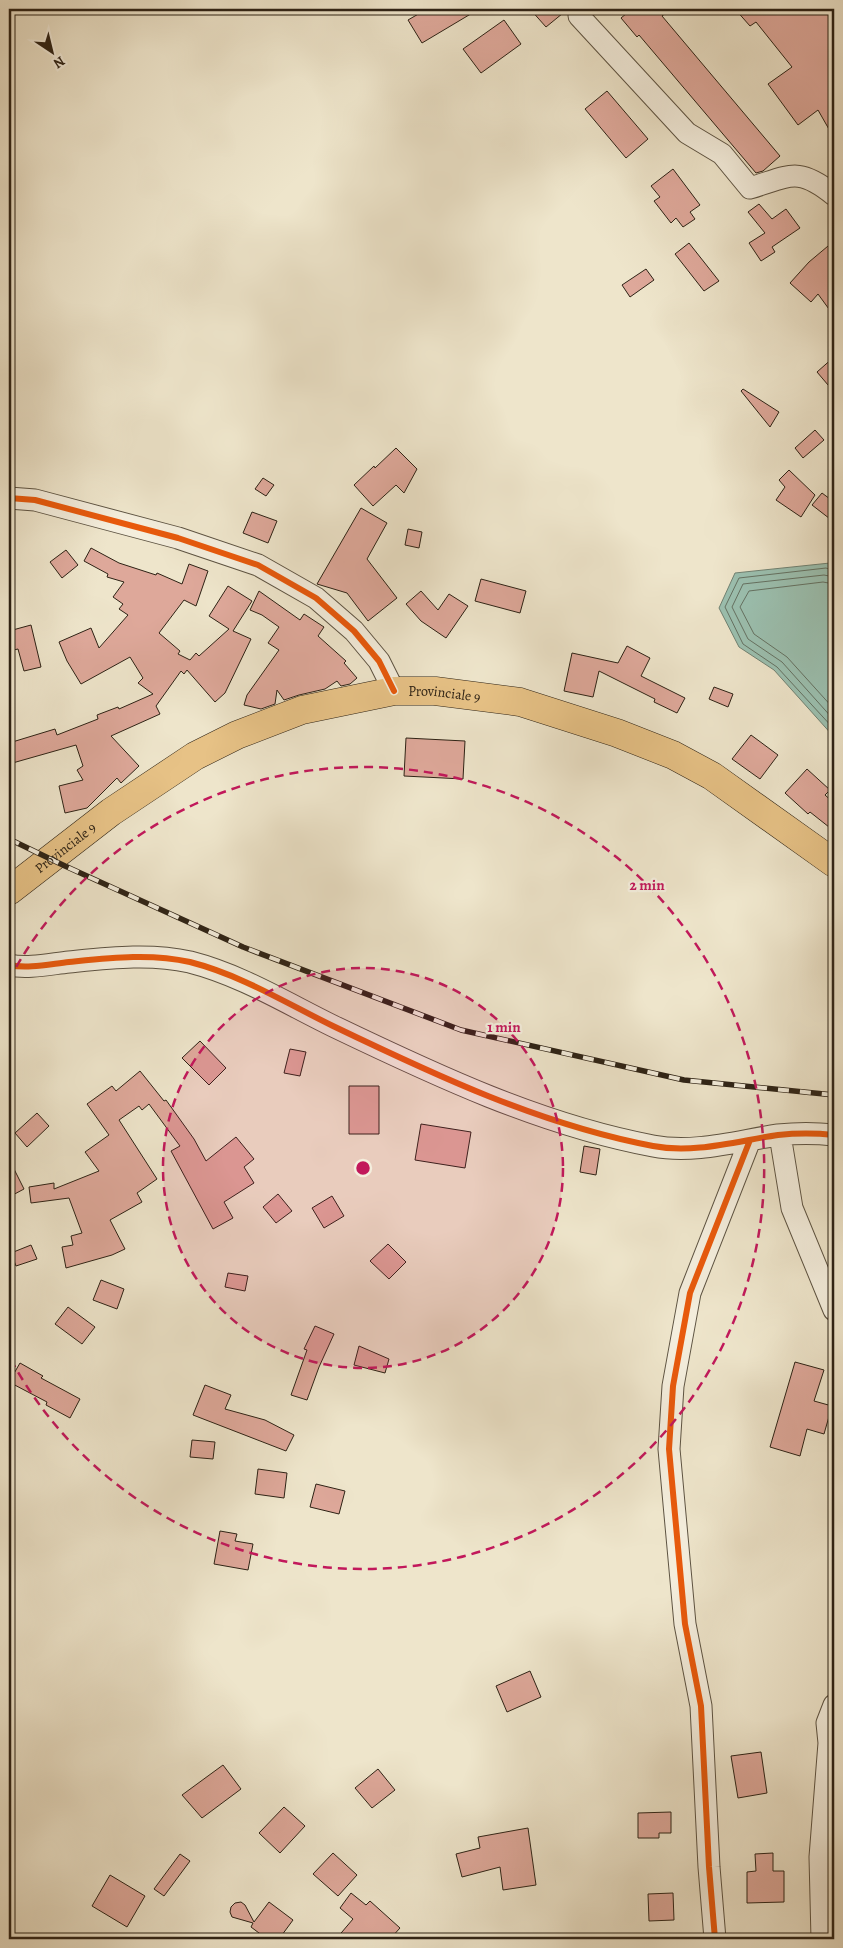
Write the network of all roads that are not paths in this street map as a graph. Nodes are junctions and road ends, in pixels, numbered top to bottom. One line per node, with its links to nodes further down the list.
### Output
1 (580, 16): 2 (street)
2 (834, 195)
3 (9, 498): 4 (street)
4 (394, 691): 5 (main road, Provinciale 9); 6 (main road, Provinciale 9)
5 (834, 863)
6 (9, 891)
7 (10, 967): 10 (street)
8 (780, 1135): 9 (street); 10 (street); 11 (street)
9 (834, 1135)
10 (750, 1140): 15 (street)
11 (834, 1310)
12 (834, 1705): 13 (street)
13 (832, 1744): 14 (street)
14 (824, 1936)
15 (715, 1939)

